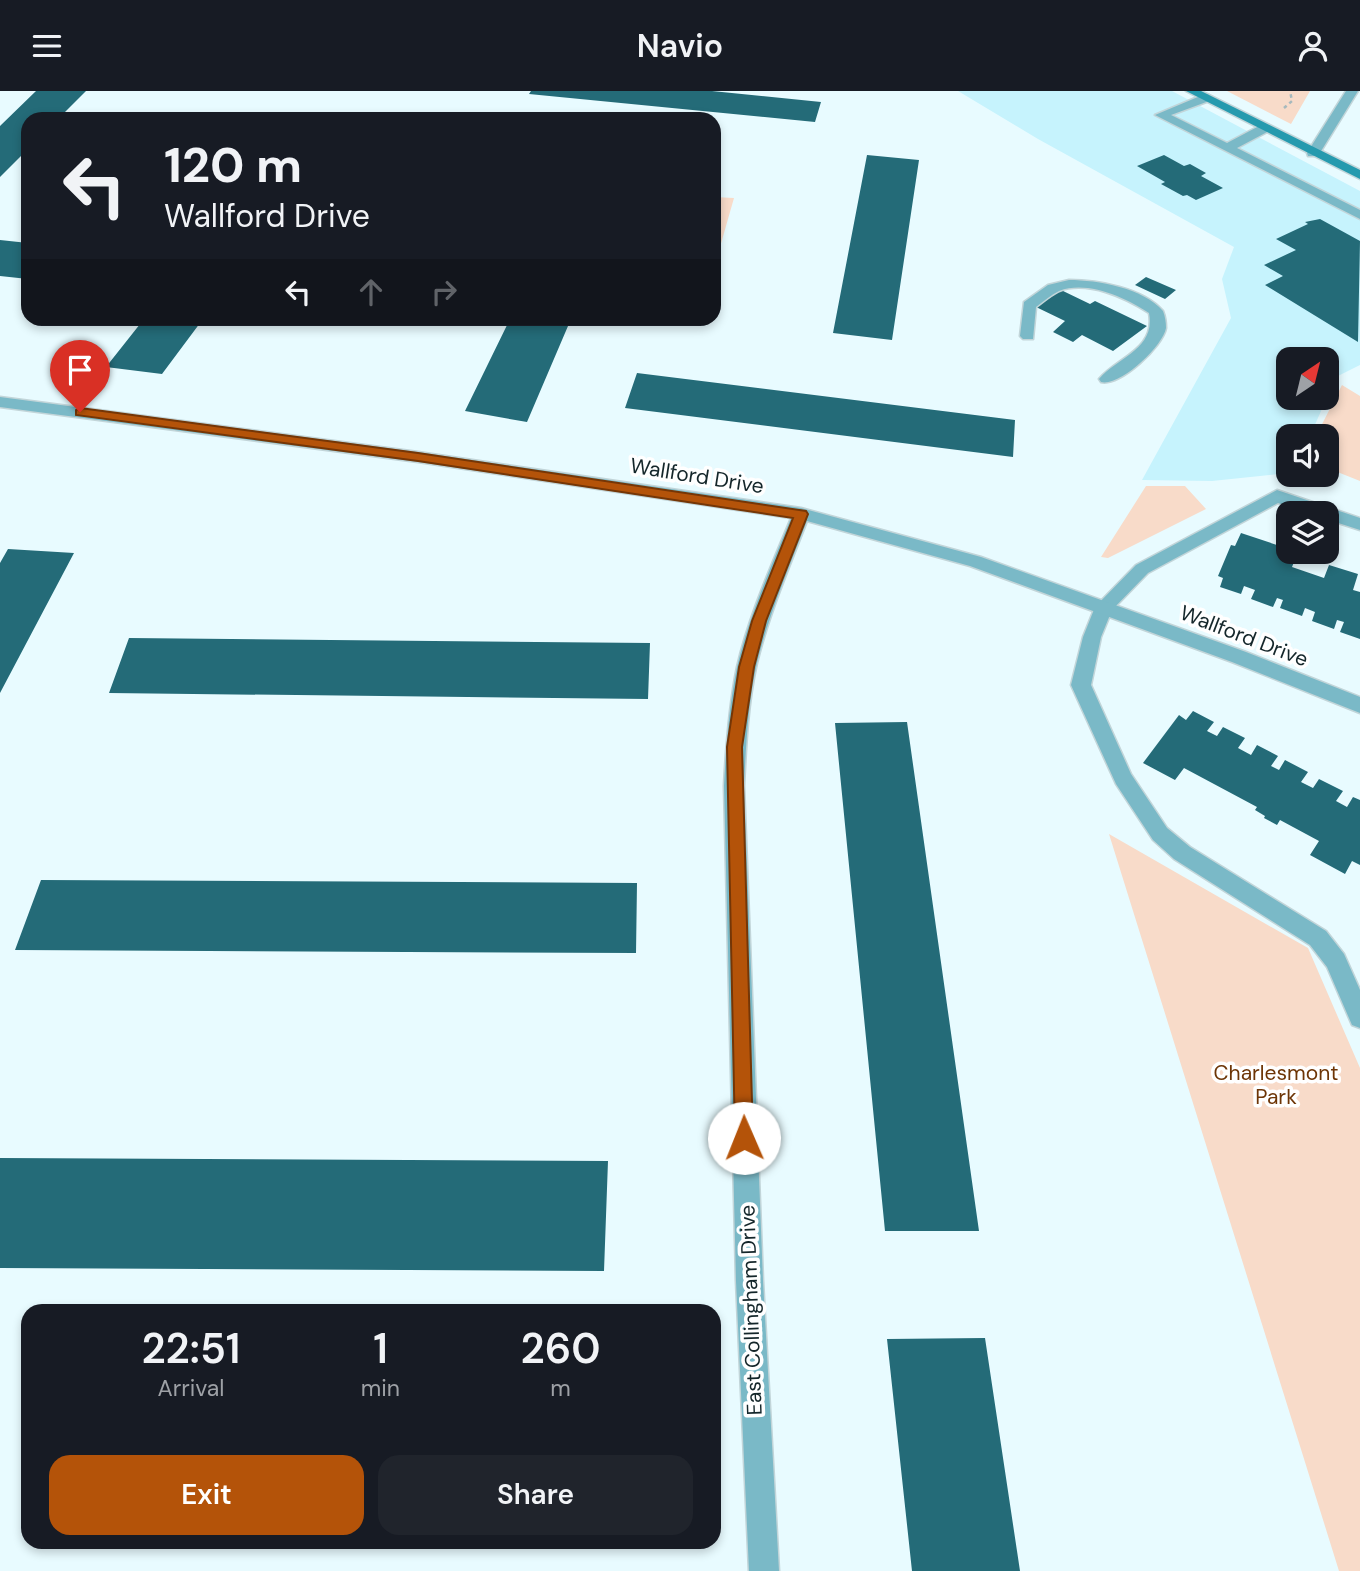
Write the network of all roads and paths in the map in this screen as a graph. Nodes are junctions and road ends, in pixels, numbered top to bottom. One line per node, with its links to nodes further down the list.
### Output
1 (1192, 91): 3 (street)
2 (1352, 91): 6 (street)
3 (1205, 98): 4 (street); 5 (street)
4 (1265, 128): 5 (street); 6 (street)
5 (1228, 148): 8 (street)
6 (1317, 154): 7 (street); 8 (street)
7 (1360, 175)
8 (1289, 178): 9 (street)
9 (1360, 215)
10 (1028, 336): 11 (street)
11 (1107, 379)
12 (0, 402): 14 (street, Wallford Drive)
13 (1291, 501): 17 (street)
14 (801, 514): 17 (street, Wallford Drive); 20 (street, East Collingham Drive)
15 (1339, 517): 16 (street)
16 (1360, 524)
17 (1104, 607): 18 (street, Wallford Drive); 19 (street)
18 (1360, 705)
19 (1360, 1017)
20 (764, 1571)

